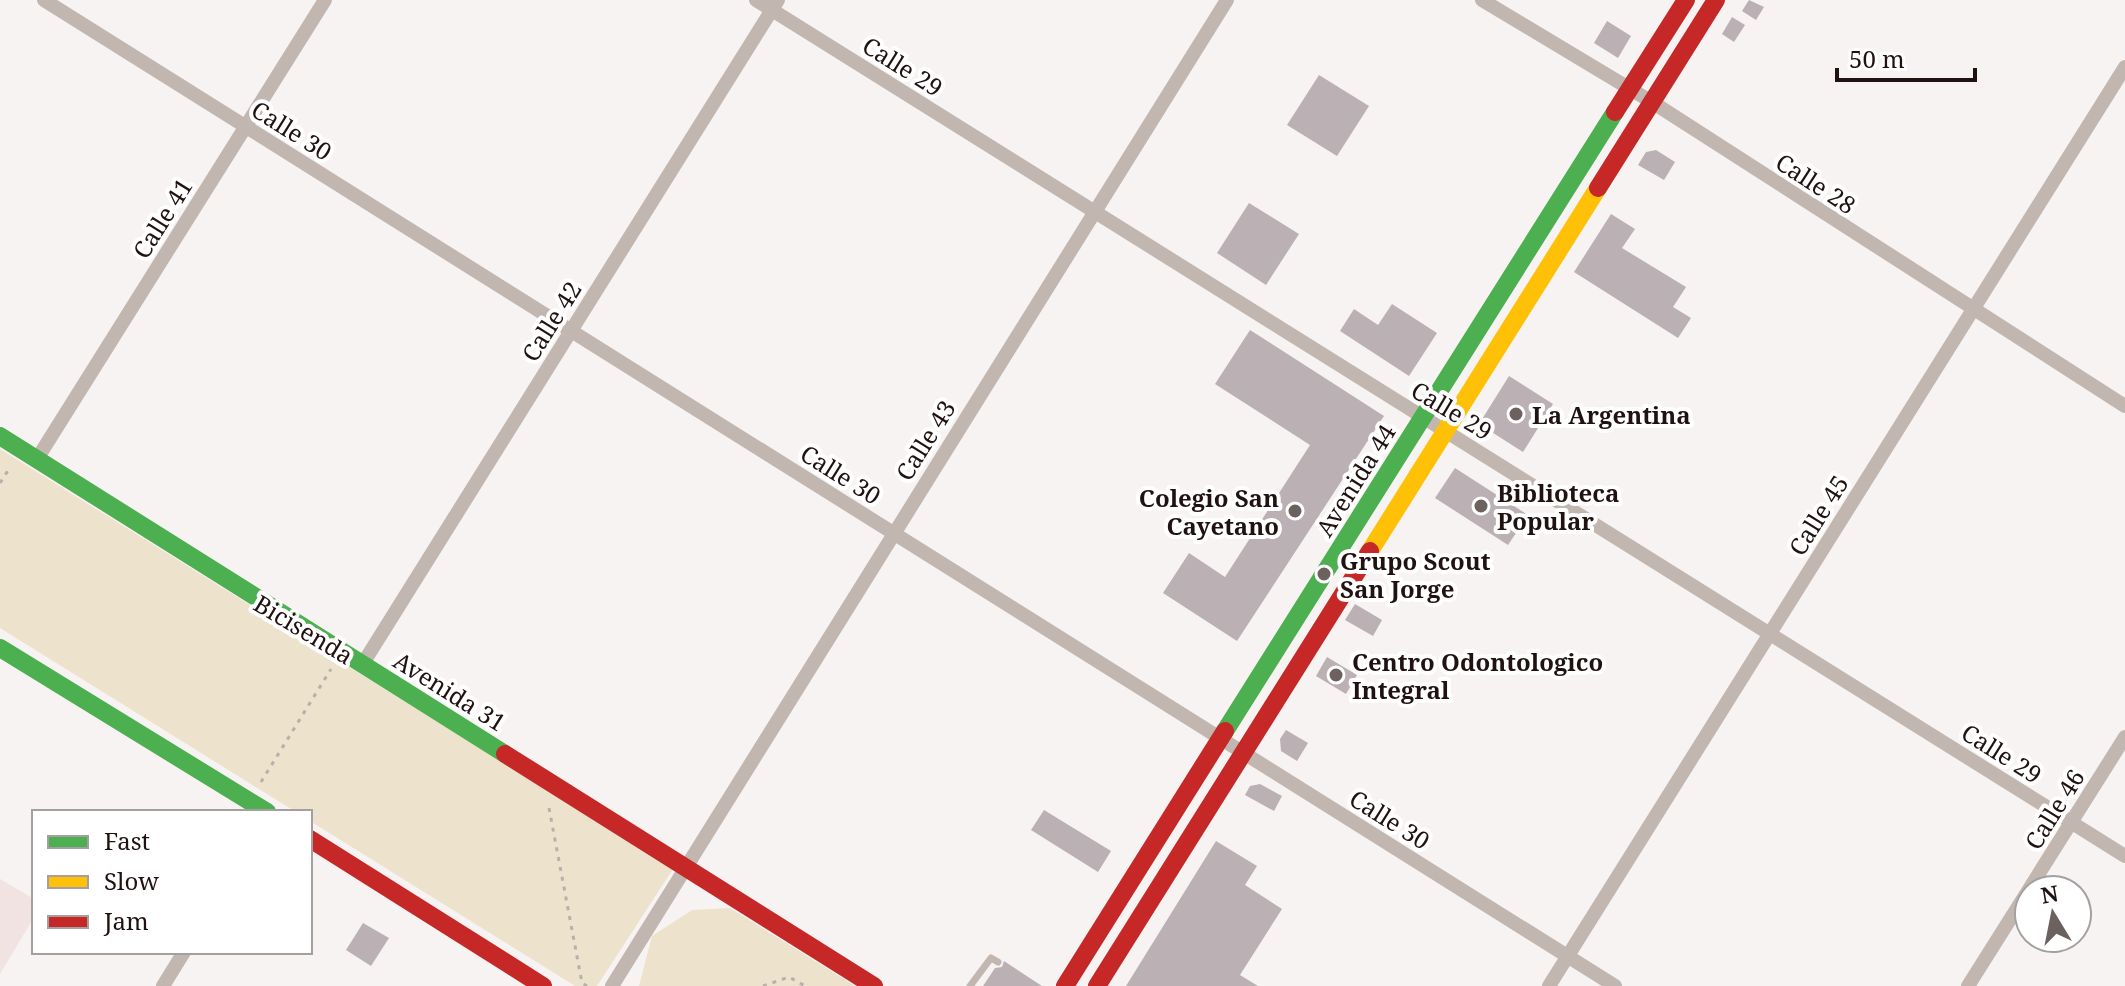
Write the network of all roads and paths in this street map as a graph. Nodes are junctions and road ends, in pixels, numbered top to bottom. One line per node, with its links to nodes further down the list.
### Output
1 (44, 0): 12 (street, Calle 30)
2 (325, 0): 12 (street, Calle 41)
3 (756, 0): 8 (street, Calle 29)
4 (1227, 0): 13 (street, Calle 43)
5 (1482, 0): 10 (street, Calle 28)
6 (1686, 0): 10 (main road, Avenida 44)
7 (1716, 0): 11 (main road, Avenida 44)
8 (775, 5): 13 (street, Calle 29); 15 (street, Calle 42)
9 (2125, 67): 14 (street, Calle 45)
10 (1630, 89): 11 (street, Calle 28); 17 (main road, Avenida 44)
11 (1652, 102): 14 (street, Calle 28); 18 (main road, Avenida 44)
12 (246, 126): 15 (street, Calle 30); 20 (street, Calle 41)
13 (1094, 212): 17 (street, Calle 29); 23 (street, Calle 43)
14 (1972, 311): 16 (street, Calle 28); 24 (street, Calle 45)
15 (571, 331): 23 (street, Calle 30); 27 (street, Calle 42)
16 (2125, 406)
17 (1421, 418): 18 (street, Calle 29); 29 (main road, Avenida 44)
18 (1445, 430): 24 (street, Calle 29); 30 (main road, Avenida 44)
19 (0, 436): 20 (main road, Avenida 31)
20 (37, 459): 26 (main road, Avenida 31)
21 (0, 464): 22 (path)
22 (8, 469)
23 (892, 532): 29 (street, Calle 30); 37 (street, Calle 43)
24 (1770, 634): 34 (street, Calle 29); 39 (street, Calle 45)
25 (0, 648): 32 (main road)
26 (342, 652): 27 (main road, Avenida 31); 32 (path)
27 (362, 665): 37 (main road, Avenida 31)
28 (2125, 737): 34 (street, Calle 46)
29 (1220, 738): 30 (street, Calle 30); 49 (main road, Avenida 44)
30 (1243, 753): 39 (street, Calle 30); 50 (main road, Avenida 44)
31 (547, 798): 43 (path)
32 (248, 802): 33 (main road)
33 (263, 810)
34 (2071, 822): 36 (street, Calle 29); 53 (street, Calle 46)
35 (312, 840): 42 (main road)
36 (2125, 856)
37 (684, 866): 44 (street, Calle 43); 47 (main road, Avenida 31)
38 (183, 954): 41 (street)
39 (1568, 956): 51 (street, Calle 45); 52 (street, Calle 30)
40 (998, 962): 48 (lane)
41 (163, 986)
42 (543, 986)
43 (587, 986)
44 (612, 986)
45 (763, 986): 46 (path)
46 (805, 986)
47 (874, 986)
48 (970, 986)
49 (1065, 986)
50 (1097, 986)
51 (1549, 986)
52 (1615, 986)
53 (1968, 986)

